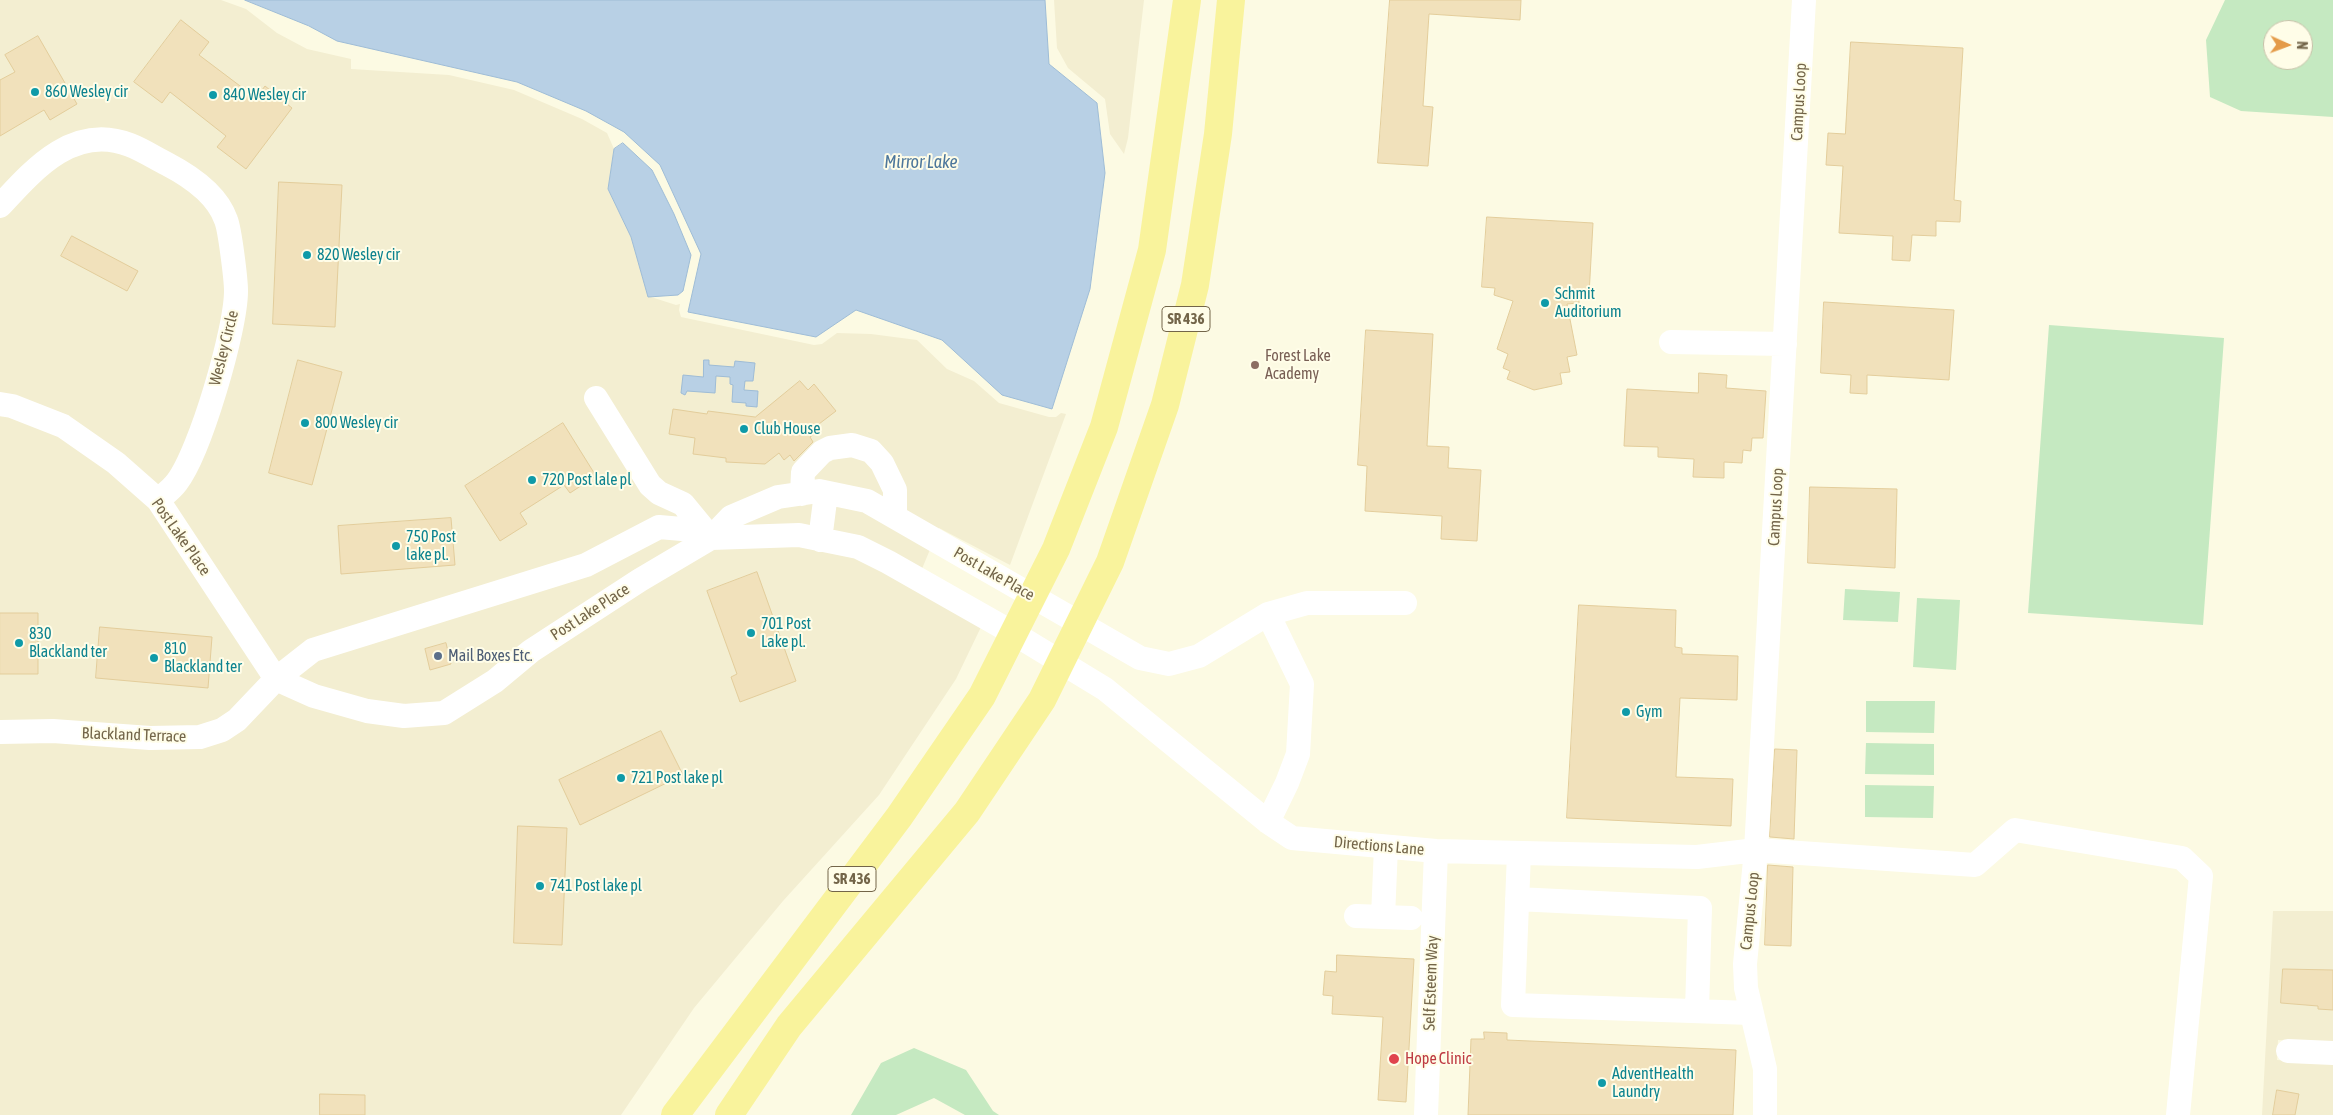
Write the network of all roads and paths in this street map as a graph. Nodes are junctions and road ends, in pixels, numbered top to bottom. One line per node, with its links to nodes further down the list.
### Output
1 (1187, 0): 15 (main road, SR 436)
2 (1231, 0): 18 (main road, SR 436)
3 (1804, 0): 6 (street, Campus Loop)
4 (0, 206): 11 (street, Wesley Circle)
5 (1672, 342): 6 (street)
6 (1785, 344): 25 (street, Campus Loop)
7 (596, 398): 13 (street)
8 (0, 404): 11 (street, Post Lake Place)
9 (826, 493): 10 (street, Post Lake Place); 12 (street, Post Lake Place); 14 (street)
10 (802, 494): 12 (street); 13 (street, Post Lake Place)
11 (158, 500): 21 (street, Post Lake Place)
12 (894, 516): 15 (street, Post Lake Place)
13 (708, 534): 14 (street, Post Lake Place); 21 (street, Post Lake Place); 21 (street, Post Lake Place)
14 (820, 540): 19 (street, Post Lake Place)
15 (1032, 596): 18 (street, Post Lake Place); 19 (main road, SR 436)
16 (1405, 603): 17 (street, Post Lake Place)
17 (1268, 614): 18 (street, Post Lake Place); 23 (street)
18 (1080, 623): 20 (main road, SR 436)
19 (1013, 633): 20 (street, Post Lake Place); 36 (main road, SR 436)
20 (1061, 662): 23 (street, Directions Lane); 37 (main road, SR 436)
21 (276, 679): 22 (street, Blackland Terrace)
22 (0, 732)
23 (1268, 822): 24 (street, Directions Lane)
24 (1386, 847): 26 (street, Directions Lane); 30 (street)
25 (1756, 850): 27 (street, Directions Lane); 33 (street, Campus Loop); 40 (street, Directions Lane)
26 (1436, 851): 27 (street, Directions Lane); 38 (street, Self Esteem Way)
27 (1519, 853): 28 (street)
28 (1518, 899): 32 (street); 32 (street)
29 (1356, 916): 30 (street)
30 (1383, 917): 31 (street)
31 (1411, 918)
32 (1697, 1011): 33 (street)
33 (1751, 1013): 39 (street, Campus Loop)
34 (2288, 1051): 35 (street)
35 (2333, 1053)
36 (675, 1115)
37 (729, 1115)
38 (1426, 1115)
39 (1765, 1115)
40 (2178, 1115)

